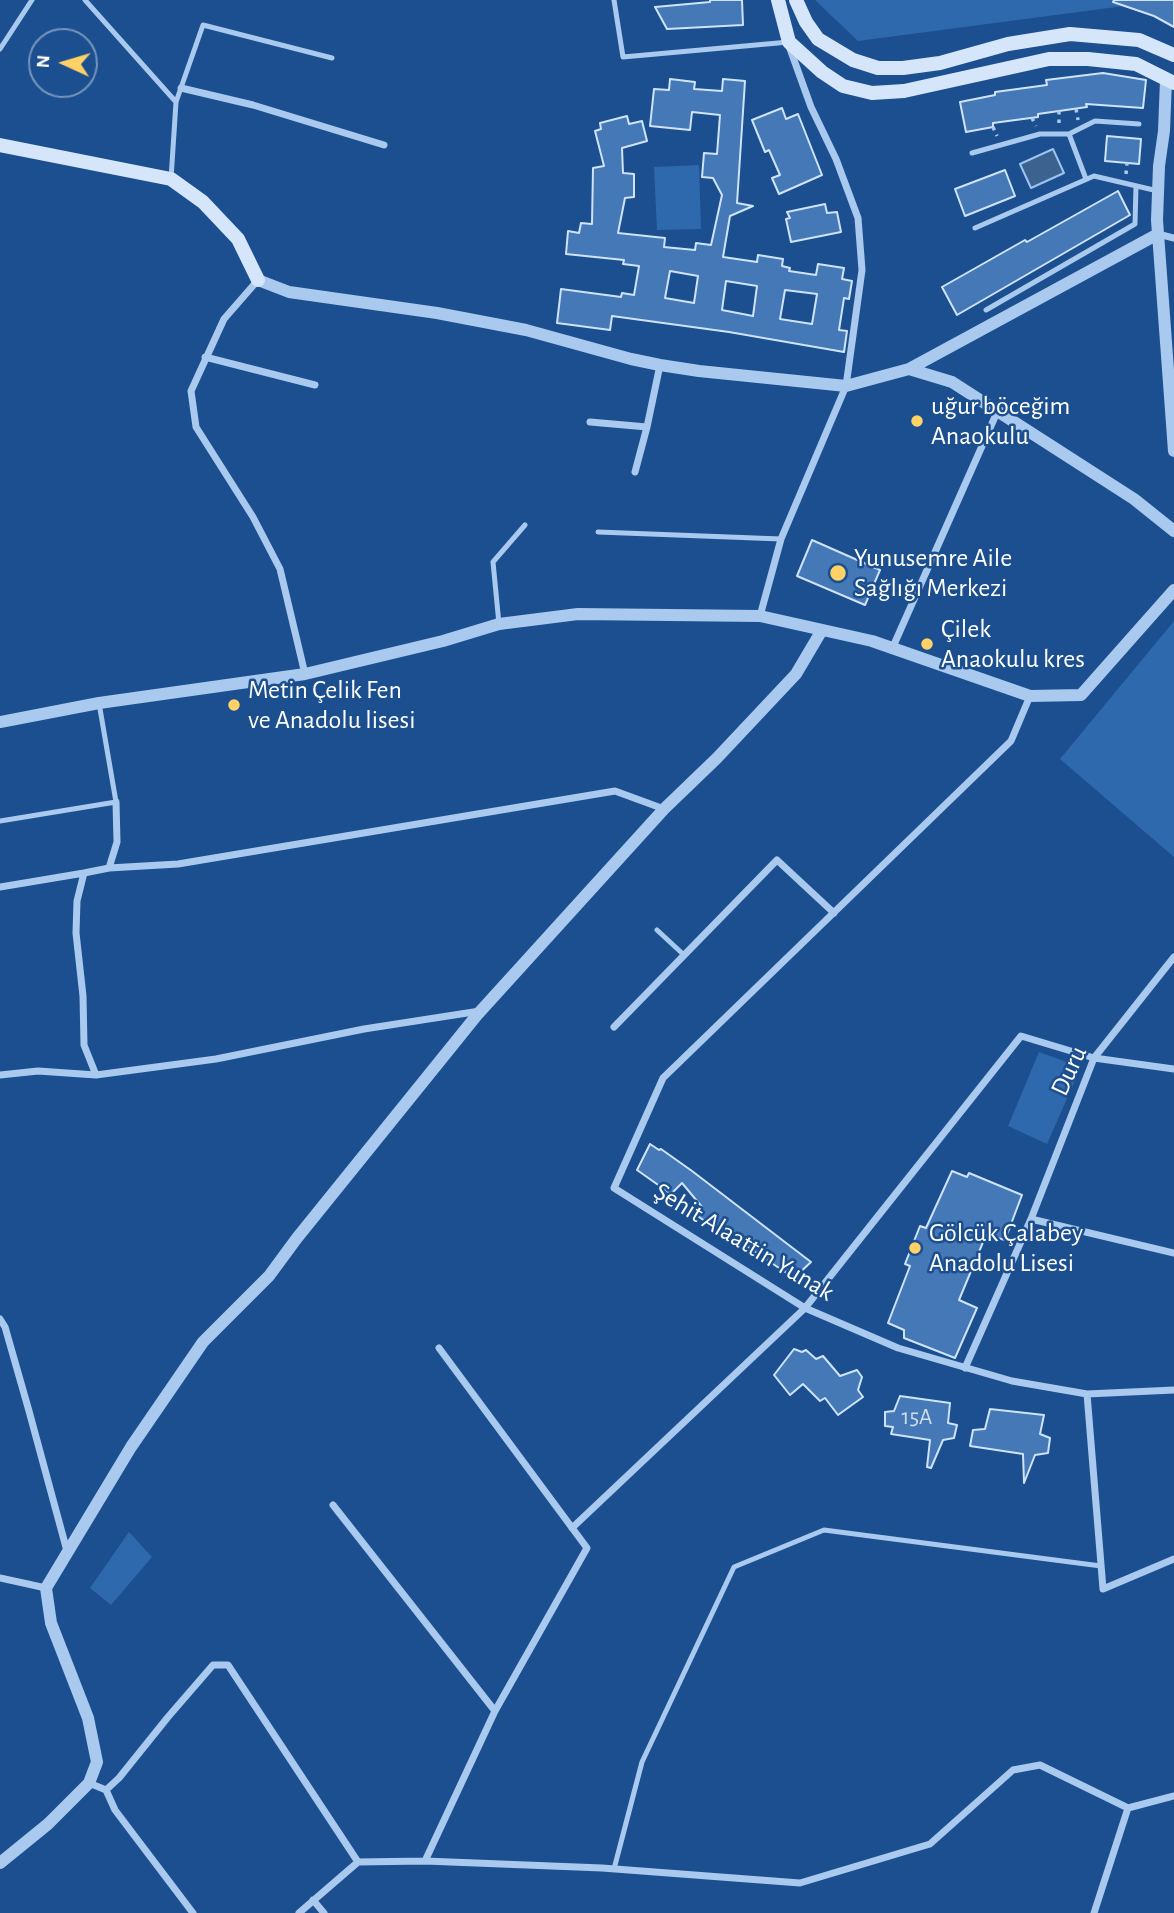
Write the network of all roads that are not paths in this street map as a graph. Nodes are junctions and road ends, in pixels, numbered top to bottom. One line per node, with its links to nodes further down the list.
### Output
1 (32, 0): 7 (lane)
2 (85, 0): 12 (lane)
3 (614, 0): 6 (lane)
4 (778, 0): 6 (main road)
5 (796, 0): 8 (main road)
6 (789, 41): 10 (main road); 31 (street)
7 (0, 49)
8 (1174, 55)
9 (331, 58): 11 (lane)
10 (1170, 82): 21 (street)
11 (181, 88): 12 (lane); 16 (street)
12 (176, 102): 18 (lane)
13 (1139, 124): 14 (lane)
14 (1069, 134): 17 (lane); 19 (lane)
15 (0, 145): 18 (main road)
16 (384, 145)
17 (972, 153)
18 (171, 179): 25 (main road)
19 (1086, 179): 20 (lane); 22 (lane)
20 (1136, 186): 21 (lane); 26 (lane)
21 (1158, 191): 23 (street)
22 (975, 228)
23 (1158, 234): 24 (street); 29 (street); 35 (street)
24 (1174, 238)
25 (258, 280): 27 (street); 28 (street)
26 (986, 310)
27 (205, 357): 30 (street); 46 (street)
28 (660, 365): 31 (street); 34 (street)
29 (909, 369): 31 (street); 32 (street)
30 (315, 385)
31 (846, 386): 40 (street)
32 (998, 410): 38 (street); 45 (street)
33 (590, 422): 34 (street)
34 (647, 427): 36 (street)
35 (1174, 451)
36 (635, 472)
37 (525, 525): 43 (lane)
38 (1174, 531)
39 (598, 532): 40 (lane)
40 (782, 539): 42 (street)
41 (1174, 590): 47 (street)
42 (760, 616): 43 (street); 44 (street)
43 (499, 624): 46 (street)
44 (822, 630): 45 (street); 51 (street)
45 (891, 650): 47 (street)
46 (305, 674): 48 (street)
47 (1030, 696): 56 (street)
48 (99, 703): 49 (street); 50 (lane)
49 (0, 722)
50 (116, 802): 52 (lane); 53 (street)
51 (664, 809): 53 (street); 60 (street)
52 (0, 821)
53 (109, 868): 54 (street)
54 (84, 873): 55 (street); 65 (street)
55 (0, 887)
56 (834, 913): 58 (street); 68 (street, Şehit Alaattin Yunak)
57 (657, 930): 58 (lane)
58 (684, 956): 61 (street)
59 (1174, 957): 62 (street, Duru)
60 (480, 1011): 65 (street); 76 (street)
61 (614, 1027)
62 (1094, 1058): 63 (street); 66 (street, Duru); 68 (street)
63 (1174, 1069)
64 (0, 1075): 65 (street)
65 (96, 1075)
66 (1031, 1219): 67 (street); 71 (street, Duru)
67 (1174, 1253)
68 (805, 1308): 71 (street, Şehit Alaattin Yunak); 75 (street)
69 (0, 1319): 76 (street)
70 (439, 1348): 75 (street)
71 (965, 1368): 73 (street, Şehit Alaattin Yunak)
72 (1174, 1390): 73 (street, Şehit Alaattin Yunak)
73 (1087, 1394): 78 (street)
74 (333, 1505): 81 (street)
75 (572, 1528): 81 (street)
76 (67, 1552): 80 (street)
77 (1174, 1559): 78 (street)
78 (1101, 1566): 89 (lane)
79 (0, 1578): 80 (street)
80 (46, 1588): 82 (street)
81 (495, 1711): 86 (street)
82 (89, 1783): 83 (street); 88 (street)
83 (106, 1790): 87 (street); 91 (street)
84 (1174, 1796): 85 (street)
85 (1128, 1808): 89 (street); 94 (street)
86 (425, 1861): 87 (street); 89 (street)
87 (358, 1862): 90 (street)
88 (0, 1863)
89 (614, 1869)
90 (313, 1900): 92 (street); 93 (street)
91 (193, 1913)
92 (299, 1913)
93 (324, 1913)
94 (1094, 1913)

